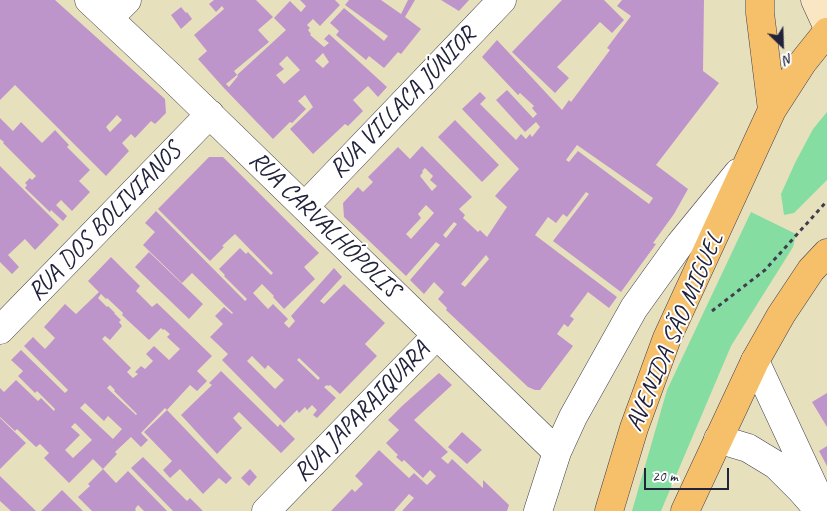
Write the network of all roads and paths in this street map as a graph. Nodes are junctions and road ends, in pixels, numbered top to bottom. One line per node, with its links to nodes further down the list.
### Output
1 (89, 0): 5 (street, RUA CARVALHÓPOLIS)
2 (502, 0): 12 (street, RUA VILLACA JÚNIOR)
3 (760, 0): 8 (main road)
4 (815, 0): 6 (main road)
5 (118, 9): 9 (street, RUA CARVALHÓPOLIS)
6 (827, 26)
7 (827, 32): 8 (main road, AVENIDA SÃO MIGUEL)
8 (772, 110): 10 (main road, AVENIDA SÃO MIGUEL)
9 (210, 114): 12 (street, RUA CARVALHÓPOLIS); 15 (street, RUA DOS BOLIVIANOS)
10 (751, 156): 19 (street, AVENIDA SÃO MIGUEL); 22 (main road, AVENIDA SÃO MIGUEL)
11 (827, 201): 14 (path)
12 (305, 206): 16 (street, RUA CARVALHÓPOLIS)
13 (821, 262): 17 (main road)
14 (706, 315)
15 (0, 330)
16 (437, 335): 19 (street, RUA CARVALHÓPOLIS); 20 (street, RUA JAPARAIQUARA)
17 (755, 361): 18 (main road); 25 (street)
18 (718, 439): 23 (main road); 24 (street)
19 (557, 452): 21 (street, AVENIDA SÃO MIGUEL)
20 (266, 511)
21 (538, 511)
22 (610, 511)
23 (685, 511)
24 (819, 511)
25 (824, 511)

